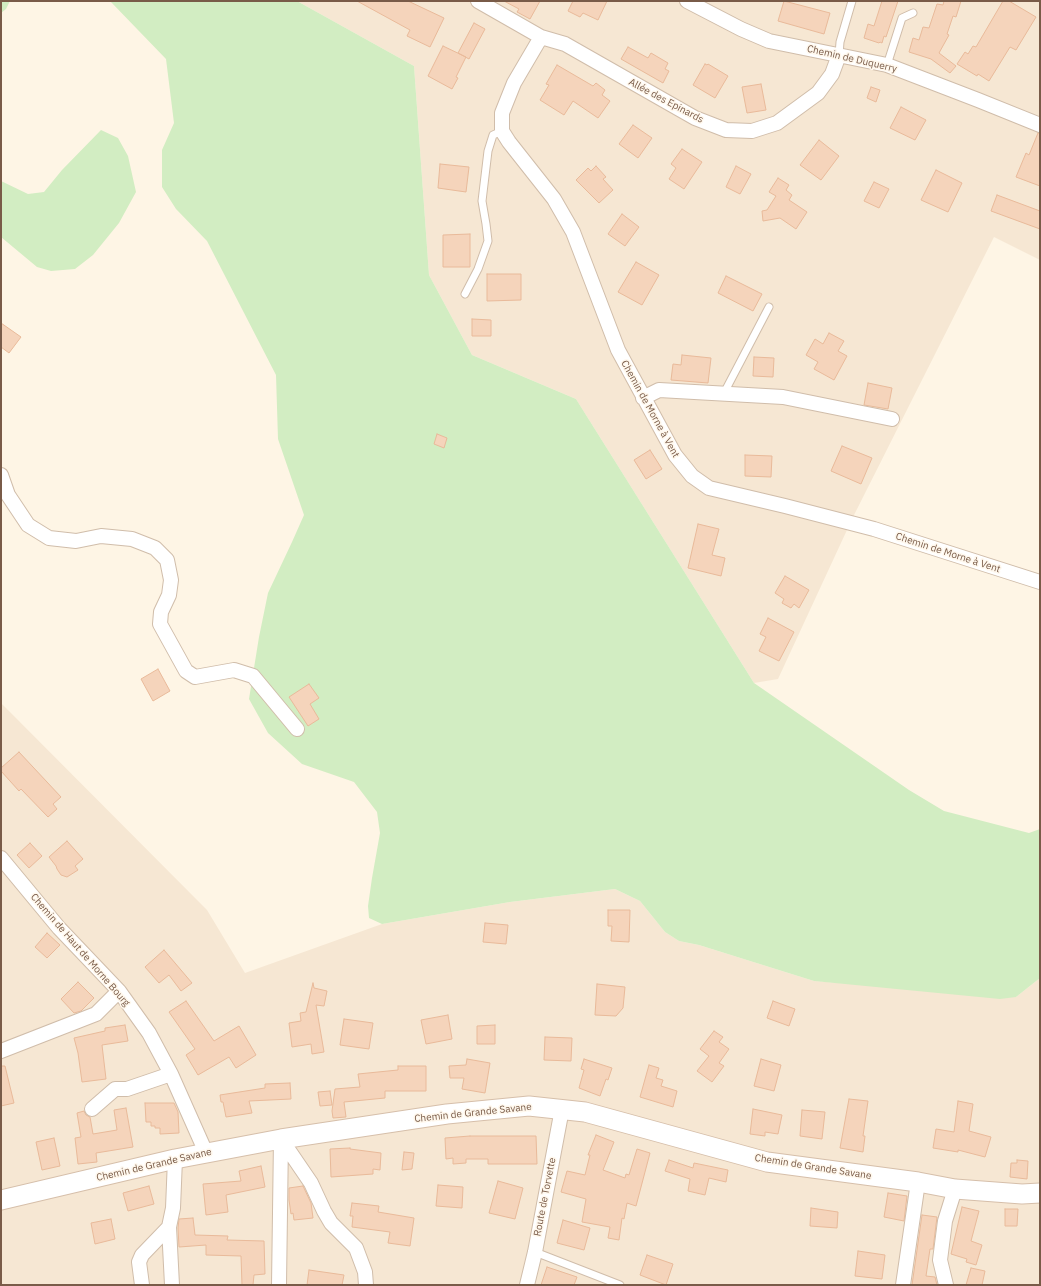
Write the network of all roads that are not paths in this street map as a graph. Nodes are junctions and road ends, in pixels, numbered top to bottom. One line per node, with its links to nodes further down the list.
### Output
1 (478, 1): 5 (street, Allée des Epinards)
2 (687, 1): 6 (street, Chemin de Duquerry)
3 (852, 1): 6 (lane)
4 (913, 13): 7 (lane)
5 (541, 37): 6 (street, Allée des Epinards); 9 (street)
6 (838, 55): 7 (street, Chemin de Duquerry)
7 (887, 65): 8 (street, Chemin de Duquerry)
8 (1040, 125)
9 (502, 131): 10 (lane); 13 (street, Chemin de Morne à Vent)
10 (465, 294)
11 (769, 307): 12 (lane)
12 (724, 393): 13 (street); 14 (street)
13 (643, 398): 16 (street, Chemin de Morne à Vent)
14 (892, 419)
15 (1, 475): 17 (street)
16 (1040, 582)
17 (296, 729)
18 (1, 858): 19 (street, Chemin de Haut de Morne Bourg)
19 (119, 991): 20 (street); 21 (street, Chemin de Haut de Morne Bourg)
20 (1, 1051)
21 (171, 1074): 22 (street); 25 (street, Chemin de Haut de Morne Bourg)
22 (92, 1109)
23 (562, 1109): 24 (street, Chemin de Grande Savane); 27 (street, Chemin de Grande Savane); 32 (street, Route de Torvette)
24 (280, 1139): 25 (street, Chemin de Grande Savane); 35 (street); 36 (street)
25 (205, 1153): 26 (street, Chemin de Grande Savane)
26 (175, 1159): 30 (street, Chemin de Grande Savane); 31 (street)
27 (918, 1182): 28 (street, Chemin de Grande Savane); 39 (street)
28 (955, 1188): 29 (street, Chemin de Grande Savane); 40 (street)
29 (1040, 1193)
30 (1, 1200)
31 (169, 1227): 33 (street); 34 (street)
32 (535, 1252): 37 (street, Route de Torvette); 38 (lane)
33 (142, 1285)
34 (172, 1285)
35 (279, 1285)
36 (366, 1285)
37 (527, 1285)
38 (620, 1285)
39 (903, 1285)
40 (946, 1285)

